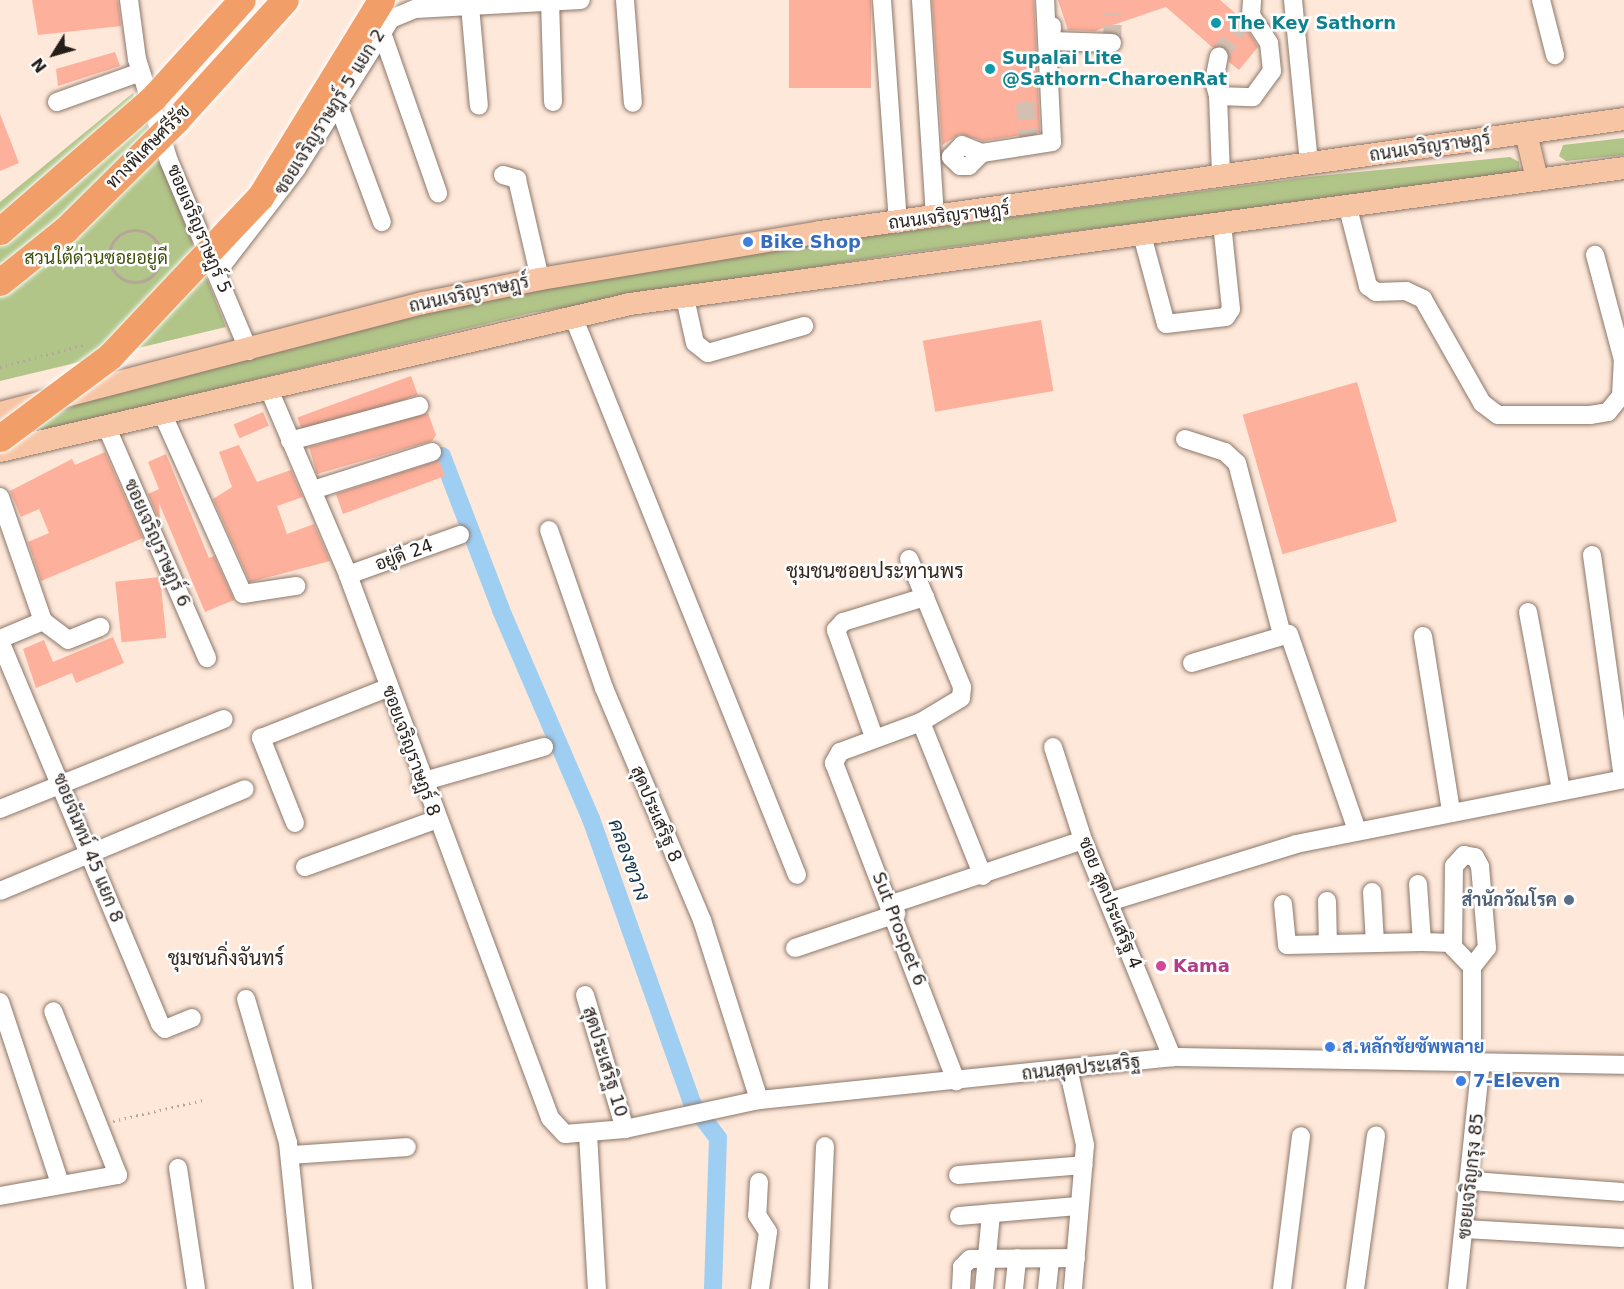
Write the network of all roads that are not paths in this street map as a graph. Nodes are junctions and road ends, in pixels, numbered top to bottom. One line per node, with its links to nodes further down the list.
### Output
1 (129, 0): 21 (street, ซอยเจริญราษฎร์ 5)
2 (242, 0): 42 (highway, ทางพิเศษศรีรัช, bridge)
3 (285, 0): 47 (highway, ทางพิเศษศรีรัช, bridge)
4 (381, 0): 57 (highway, bridge)
5 (581, 0): 13 (street, ซอยเจริญราษฎร์ 5 แยก 2)
6 (625, 0): 25 (street)
7 (882, 0): 40 (street)
8 (921, 0): 30 (street)
9 (1045, 0): 30 (street)
10 (1055, 0): 18 (street)
11 (1293, 0): 31 (street)
12 (1541, 0): 19 (street)
13 (550, 1): 15 (street, ซอยเจริญราษฎร์ 5 แยก 2); 24 (street)
14 (447, 3): 15 (street, ซอยเจริญราษฎร์ 5 แยก 2); 17 (street, ซอยเจริญราษฎร์ 5 แยก 2)
15 (470, 6): 27 (street)
16 (1249, 12): 22 (street)
17 (381, 30): 26 (street, ซอยเจริญราษฎร์ 5 แยก 2); 36 (street)
18 (1112, 43)
19 (1555, 55)
20 (1219, 56): 22 (street)
21 (141, 72): 23 (street); 45 (street, ซอยเจริญราษฎร์ 5)
22 (1218, 96): 33 (street)
23 (57, 102)
24 (553, 102)
25 (633, 103)
26 (338, 104): 39 (street); 45 (street, ซอยเจริญราษฎร์ 5 แยก 2)
27 (479, 106)
28 (1624, 119): 29 (main road, ถนนเจริญราษฎร์)
29 (1526, 133): 31 (main road, ถนนเจริญราษฎร์); 35 (main road)
30 (930, 157): 38 (street)
31 (1309, 164): 33 (main road, ถนนเจริญราษฎร์)
32 (1624, 168): 35 (main road)
33 (1221, 174): 38 (main road, ถนนเจริญราษฎร์)
34 (503, 175): 46 (street)
35 (1537, 178): 37 (main road)
36 (438, 193)
37 (1348, 208): 41 (main road); 44 (street)
38 (935, 218): 40 (main road, ถนนเจริญราษฎร์)
39 (382, 222)
40 (898, 223): 46 (main road, ถนนเจริญราษฎร์)
41 (1222, 224): 43 (main road); 43 (street)
42 (0, 231)
43 (1142, 235): 48 (main road)
44 (1595, 255)
45 (217, 272): 51 (street, ซอยเจริญราษฎร์ 5)
46 (540, 279): 51 (main road, ถนนเจริญราษฎร์)
47 (0, 282)
48 (685, 298): 49 (main road); 50 (street)
49 (573, 316): 52 (main road); 98 (street)
50 (804, 326)
51 (249, 351): 54 (main road, ถนนเจริญราษฎร์)
52 (268, 387): 55 (main road); 59 (street, ซอยเจริญราษฎร์ 8)
53 (419, 406): 59 (street)
54 (0, 413)
55 (163, 415): 56 (main road); 69 (street)
56 (107, 428): 60 (main road); 77 (street, ซอยเจริญราษฎร์ 6)
57 (0, 438)
58 (1185, 439): 74 (street)
59 (290, 441): 62 (street, ซอยเจริญราษฎร์ 8)
60 (0, 451)
61 (432, 452): 62 (street)
62 (313, 490): 68 (street, ซอยเจริญราษฎร์ 8)
63 (0, 497): 72 (street)
64 (549, 530): 123 (street, สุดประเสริฐ 8)
65 (460, 535): 68 (street, อยู่ดี 24)
66 (1592, 555): 85 (street)
67 (909, 559): 70 (street)
68 (348, 575): 79 (street, ซอยเจริญราษฎร์ 8)
69 (296, 586)
70 (925, 597): 81 (street); 82 (street)
71 (1528, 612): 89 (street)
72 (43, 621): 73 (street); 75 (street)
73 (101, 627)
74 (1282, 634): 78 (street); 94 (street)
75 (1, 635): 86 (street, ซอยจันทน์ 45 แยก 8)
76 (1423, 636): 91 (street)
77 (207, 658)
78 (1192, 663)
79 (387, 688): 87 (street, ซอยเจริญราษฎร์ 8); 93 (street)
80 (224, 719): 86 (street)
81 (921, 722): 82 (street); 99 (street)
82 (874, 737): 106 (street, Sut Prospet 6)
83 (544, 747): 87 (street)
84 (1053, 747): 95 (street, ซอย สุดประเสริฐ 4)
85 (1624, 779): 89 (street)
86 (62, 782): 90 (street); 96 (street, ซอยจันทน์ 45 แยก 8)
87 (422, 782): 92 (street, ซอยเจริญราษฎร์ 8)
88 (245, 789): 96 (street)
89 (1561, 790): 91 (street)
90 (0, 809)
91 (1451, 810): 94 (street)
92 (435, 820): 97 (street); 124 (street, ซอยเจริญราษฎร์ 8)
93 (295, 823)
94 (1357, 830): 104 (street)
95 (1083, 840): 99 (street); 104 (street, ซอย สุดประเสริฐ 4)
96 (90, 854): 101 (street); 117 (street, ซอยจันทน์ 45 แยก 8)
97 (305, 867)
98 (797, 874)
99 (983, 876): 106 (street)
100 (1418, 884): 108 (street)
101 (0, 891)
102 (1372, 892): 107 (street)
103 (1328, 901): 110 (street)
104 (1109, 902): 118 (street, ซอย สุดประเสริฐ 4)
105 (1283, 904): 110 (street)
106 (894, 909): 111 (street); 122 (street, Sut Prospet 6)
107 (1375, 942): 108 (street); 110 (street)
108 (1422, 942): 109 (street)
109 (1453, 942): 112 (street); 112 (street)
110 (1328, 944)
111 (795, 948)
112 (1472, 967): 119 (street, ซอยเจริญกรุง 85)
113 (585, 995): 125 (street, สุดประเสริฐ 10)
114 (246, 999): 131 (street)
115 (0, 1002): 136 (street)
116 (53, 1011): 136 (street)
117 (192, 1018)
118 (1172, 1058): 119 (street, ถนนสุดประเสริฐ); 121 (street, ถนนสุดประเสริฐ)
119 (1476, 1062): 120 (street, ถนนสุดประเสริฐ); 135 (street, ซอยเจริญกรุง 85)
120 (1624, 1065)
121 (1068, 1072): 122 (street, ถนนสุดประเสริฐ); 132 (street)
122 (956, 1081): 123 (street, ถนนสุดประเสริฐ)
123 (759, 1100): 125 (street, ถนนสุดประเสริฐ)
124 (550, 1118): 126 (street, ถนนสุดประเสริฐ)
125 (625, 1129): 126 (street, ถนนสุดประเสริฐ)
126 (588, 1134): 151 (street)
127 (1376, 1135): 160 (street)
128 (1301, 1137): 159 (street)
129 (825, 1146): 153 (street)
130 (407, 1147): 131 (street)
131 (291, 1155): 150 (street)
132 (1084, 1165): 134 (street); 140 (street)
133 (178, 1168): 149 (street)
134 (958, 1175)
135 (1472, 1181): 139 (street); 143 (street, ซอยเจริญกรุง 85)
136 (60, 1182): 138 (street)
137 (759, 1182): 152 (street)
138 (2, 1190)
139 (1622, 1192)
140 (1078, 1206): 141 (street); 146 (street)
141 (991, 1213): 142 (street); 147 (street)
142 (959, 1216)
143 (1465, 1229): 144 (street); 161 (street, ซอยเจริญกรุง 85)
144 (1622, 1238)
145 (1017, 1258): 147 (street); 148 (street); 156 (street)
146 (1076, 1258): 148 (street); 158 (street)
147 (987, 1259): 154 (street); 155 (street)
148 (1050, 1260): 157 (street)
149 (196, 1289)
150 (303, 1289)
151 (597, 1289)
152 (760, 1289)
153 (819, 1289)
154 (961, 1289)
155 (984, 1289)
156 (1014, 1289)
157 (1047, 1289)
158 (1073, 1289)
159 (1282, 1289)
160 (1355, 1289)
161 (1457, 1289)

